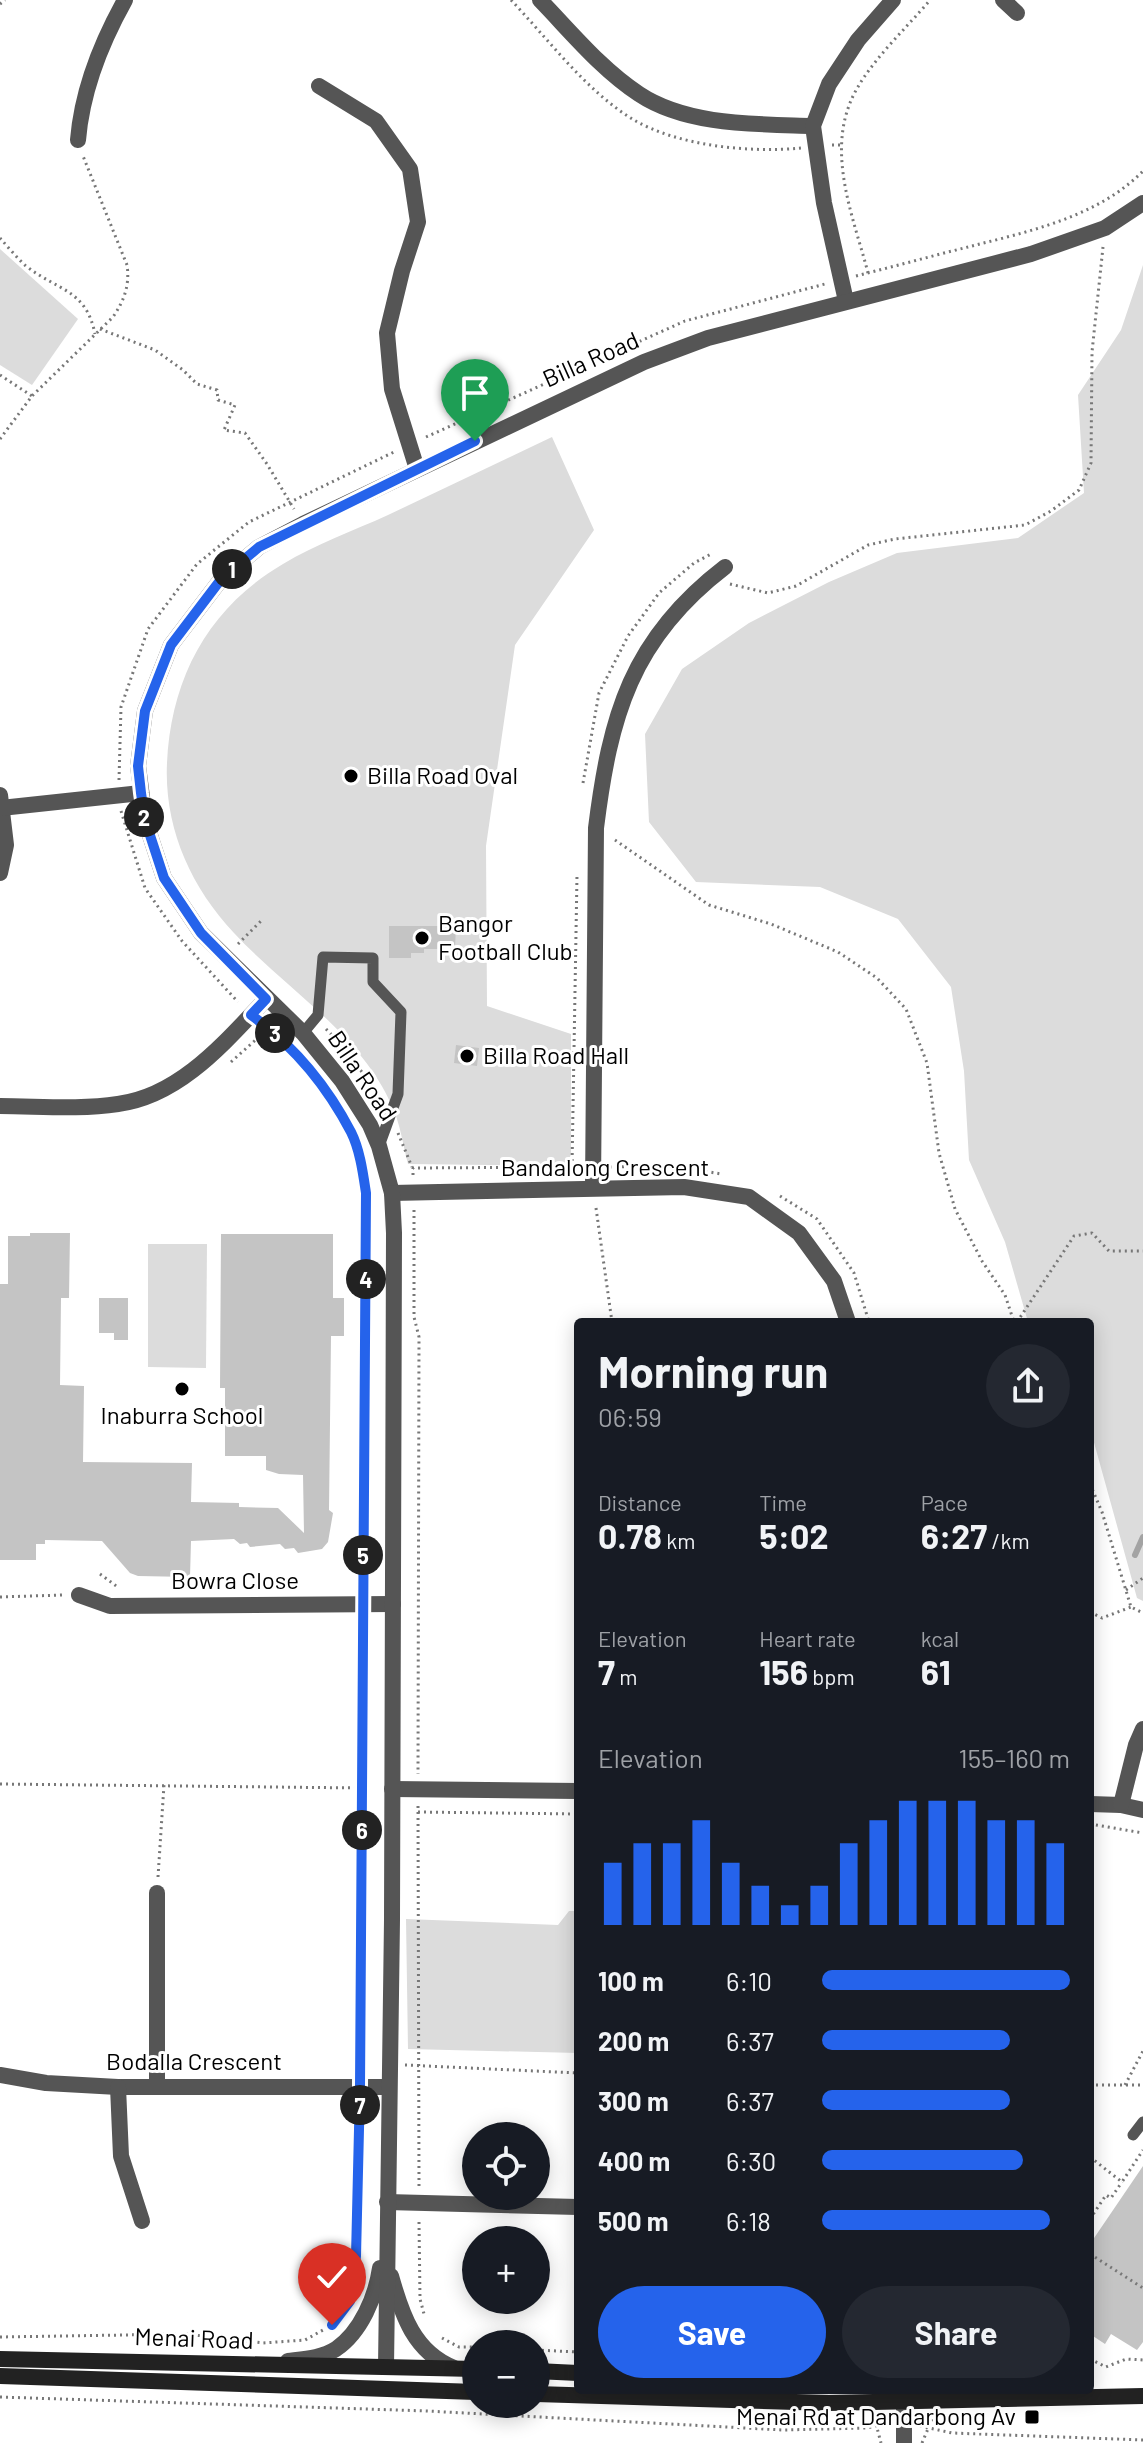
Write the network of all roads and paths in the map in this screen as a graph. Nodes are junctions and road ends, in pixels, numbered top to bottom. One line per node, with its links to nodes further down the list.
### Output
1 (5, 0): 7 (path)
2 (125, 0): 11 (street)
3 (540, 0): 10 (street)
4 (893, 0): 10 (street)
5 (930, 0): 16 (path)
6 (1003, 0): 8 (street)
7 (0, 4)
8 (1017, 13)
9 (319, 86): 24 (street)
10 (813, 126): 17 (street)
11 (78, 140): 19 (path)
12 (1143, 171): 16 (path)
13 (1143, 203): 14 (street, Billa Road)
14 (1105, 228): 18 (street, Billa Road); 28 (path)
15 (0, 238): 20 (path)
16 (868, 273): 17 (path)
17 (842, 279): 18 (street); 24 (path)
18 (846, 301): 25 (street, Billa Road)
19 (100, 329): 20 (path); 26 (path)
20 (95, 334): 22 (path)
21 (0, 375): 22 (path)
22 (32, 396): 23 (path)
23 (0, 439)
24 (409, 445): 25 (street); 26 (path)
25 (417, 469): 27 (street, Billa Road)
26 (289, 501): 27 (path); 30 (path)
27 (303, 524): 29 (street, Billa Road)
28 (718, 573): 32 (street)
29 (141, 793): 30 (street); 34 (street, Billa Road)
30 (120, 796): 31 (street); 35 (path)
31 (1, 801): 33 (street)
32 (596, 828): 41 (street); 51 (path)
33 (0, 873)
34 (266, 999): 35 (street); 36 (street, Billa Road)
35 (251, 1015): 37 (path); 39 (street)
36 (303, 1033): 40 (street, Billa Road); 40 (lane)
37 (293, 1049)
38 (317, 1080): 58 (path)
39 (0, 1106)
40 (379, 1146): 44 (street, Billa Road)
41 (593, 1167): 42 (path); 43 (street); 45 (path)
42 (722, 1174)
43 (593, 1188): 45 (street, Bandalong Crescent); 48 (path); 49 (street, Bandalong Crescent)
44 (392, 1193): 45 (street, Bandalong Crescent); 59 (street, Billa Road)
45 (414, 1193): 68 (path)
46 (778, 1195): 50 (path)
47 (1143, 1251): 52 (path)
48 (611, 1318)
49 (847, 1318)
50 (868, 1318)
51 (1014, 1318)
52 (1019, 1318)
53 (1094, 1493): 55 (path)
54 (1143, 1578): 55 (path)
55 (1125, 1590): 60 (path)
56 (79, 1595): 57 (path); 58 (street, Bowra Close)
57 (0, 1597)
58 (362, 1604): 59 (street, Bowra Close); 66 (path)
59 (393, 1604): 67 (street, Billa Road)
60 (1131, 1607): 61 (path); 62 (path)
61 (1143, 1613)
62 (1094, 1614)
63 (1143, 1729): 71 (street)
64 (0, 1784): 65 (path)
65 (164, 1785): 66 (path); 77 (path)
66 (362, 1788): 88 (path)
67 (392, 1789): 68 (street); 79 (street, Billa Road)
68 (418, 1789): 69 (street); 73 (path)
69 (574, 1791)
70 (1094, 1804): 71 (street)
71 (1121, 1805): 72 (street)
72 (1143, 1810)
73 (418, 1812): 74 (path); 80 (path)
74 (574, 1814)
75 (1094, 1825): 76 (path)
76 (1143, 1833)
77 (157, 1893): 87 (street)
78 (1143, 2051): 84 (path)
79 (389, 2064): 80 (path); 89 (street, Billa Road)
80 (417, 2065): 81 (path)
81 (574, 2073)
82 (0, 2075): 86 (street, Bodalla Crescent)
83 (1094, 2085): 84 (path)
84 (1125, 2085): 85 (path)
85 (1143, 2085)
86 (118, 2087): 87 (street, Bodalla Crescent); 98 (street)
87 (157, 2087): 88 (street, Bodalla Crescent)
88 (360, 2087): 89 (street, Bodalla Crescent); 102 (path)
89 (389, 2087): 95 (street, Billa Road)
90 (1143, 2122): 91 (lane)
91 (1133, 2135)
92 (1143, 2150): 94 (path)
93 (1094, 2160): 94 (path)
94 (1122, 2182): 97 (path)
95 (387, 2202): 96 (street); 99 (street, Billa Road)
96 (574, 2207)
97 (1094, 2213)
98 (142, 2221)
99 (386, 2231): 108 (street); 109 (street, Billa Road); 110 (street)
100 (1094, 2257): 101 (path)
101 (1143, 2288)
102 (0, 2337)
103 (550, 2351): 104 (path)
104 (574, 2352)
105 (0, 2359): 108 (main road, Menai Road)
106 (1143, 2360): 107 (path)
107 (1094, 2361)
108 (238, 2364): 109 (main road, Menai Road)
109 (386, 2367): 110 (main road, Menai Road); 115 (main road, Menai Road); 118 (main road, Menai Road)
110 (454, 2368): 111 (main road, Menai Road)
111 (462, 2368)
112 (550, 2372): 113 (main road)
113 (574, 2373)
114 (0, 2376): 115 (main road, Menai Road)
115 (314, 2385): 119 (main road, Menai Road)
116 (1094, 2385): 117 (main road)
117 (1143, 2386)
118 (462, 2390)
119 (462, 2391)
120 (550, 2394): 121 (main road)
121 (904, 2396): 122 (main road); 126 (street)
122 (1143, 2396)
123 (0, 2397): 125 (path)
124 (934, 2415): 127 (path)
125 (876, 2425): 126 (path); 129 (path)
126 (905, 2425): 127 (path); 130 (street)
127 (928, 2427): 128 (path); 131 (path)
128 (1143, 2440)
129 (881, 2443)
130 (904, 2443)
131 (922, 2443)

